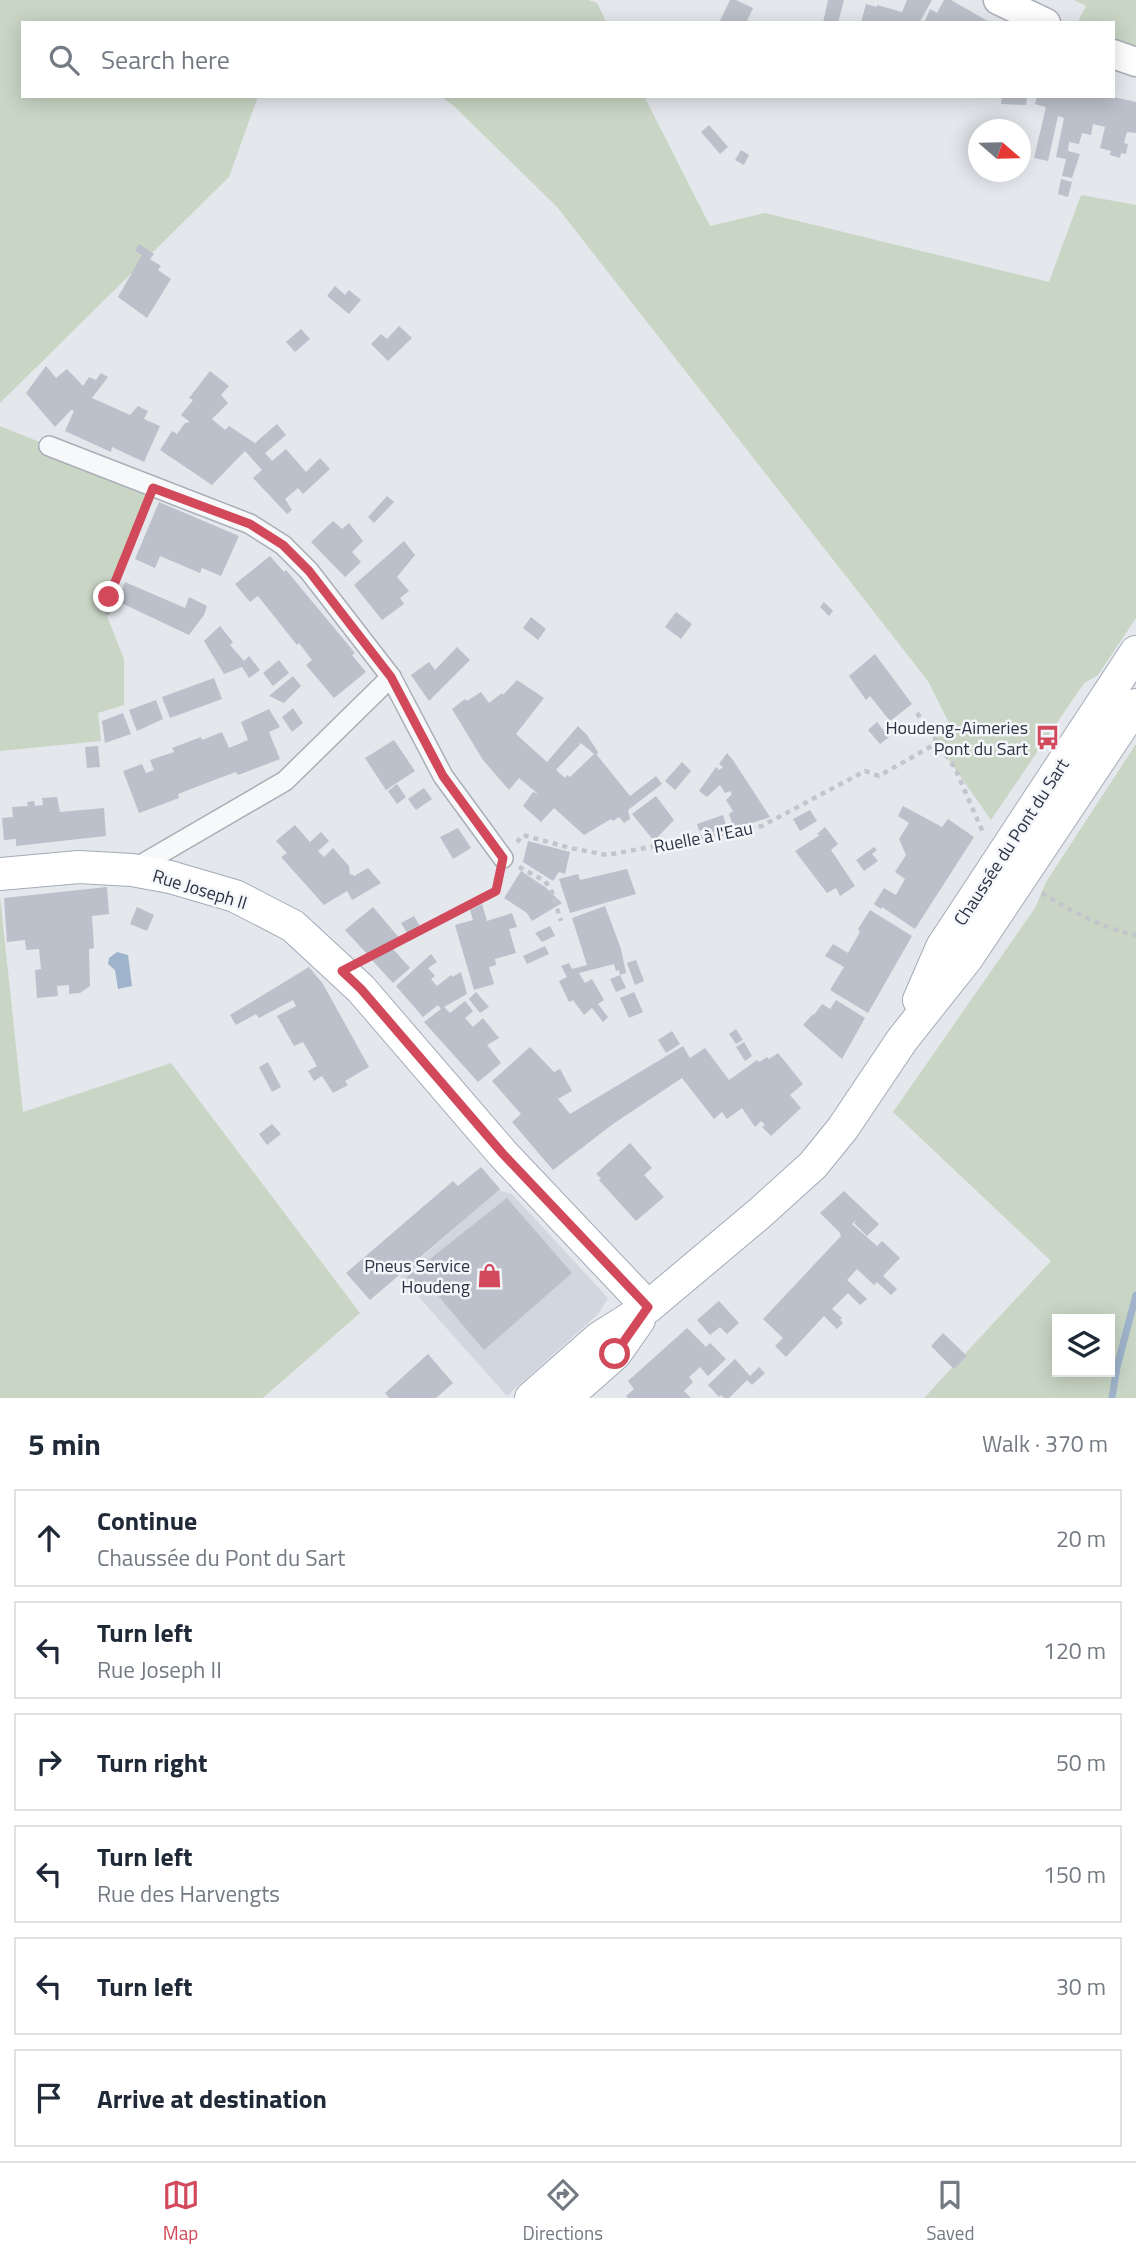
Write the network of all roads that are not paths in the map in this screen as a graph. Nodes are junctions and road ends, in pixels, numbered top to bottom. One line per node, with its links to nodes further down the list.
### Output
1 (998, 0): 2 (street)
2 (1042, 21)
3 (1115, 55): 4 (street)
4 (1136, 62)
5 (49, 446): 7 (street)
6 (1136, 652): 11 (main road, Chaussée du Pont du Sart)
7 (391, 677): 9 (street); 10 (street)
8 (1136, 705): 11 (main road, Chaussée du Pont du Sart)
9 (503, 858)
10 (132, 870): 12 (main road, Rue Joseph II); 13 (main road, Rue Joseph II)
11 (1007, 871): 13 (main road, Chaussée du Pont du Sart)
12 (0, 874)
13 (648, 1307): 14 (main road, Chaussée du Pont du Sart); 15 (main road, Chaussée du Pont du Sart)
14 (531, 1398)
15 (565, 1398)

